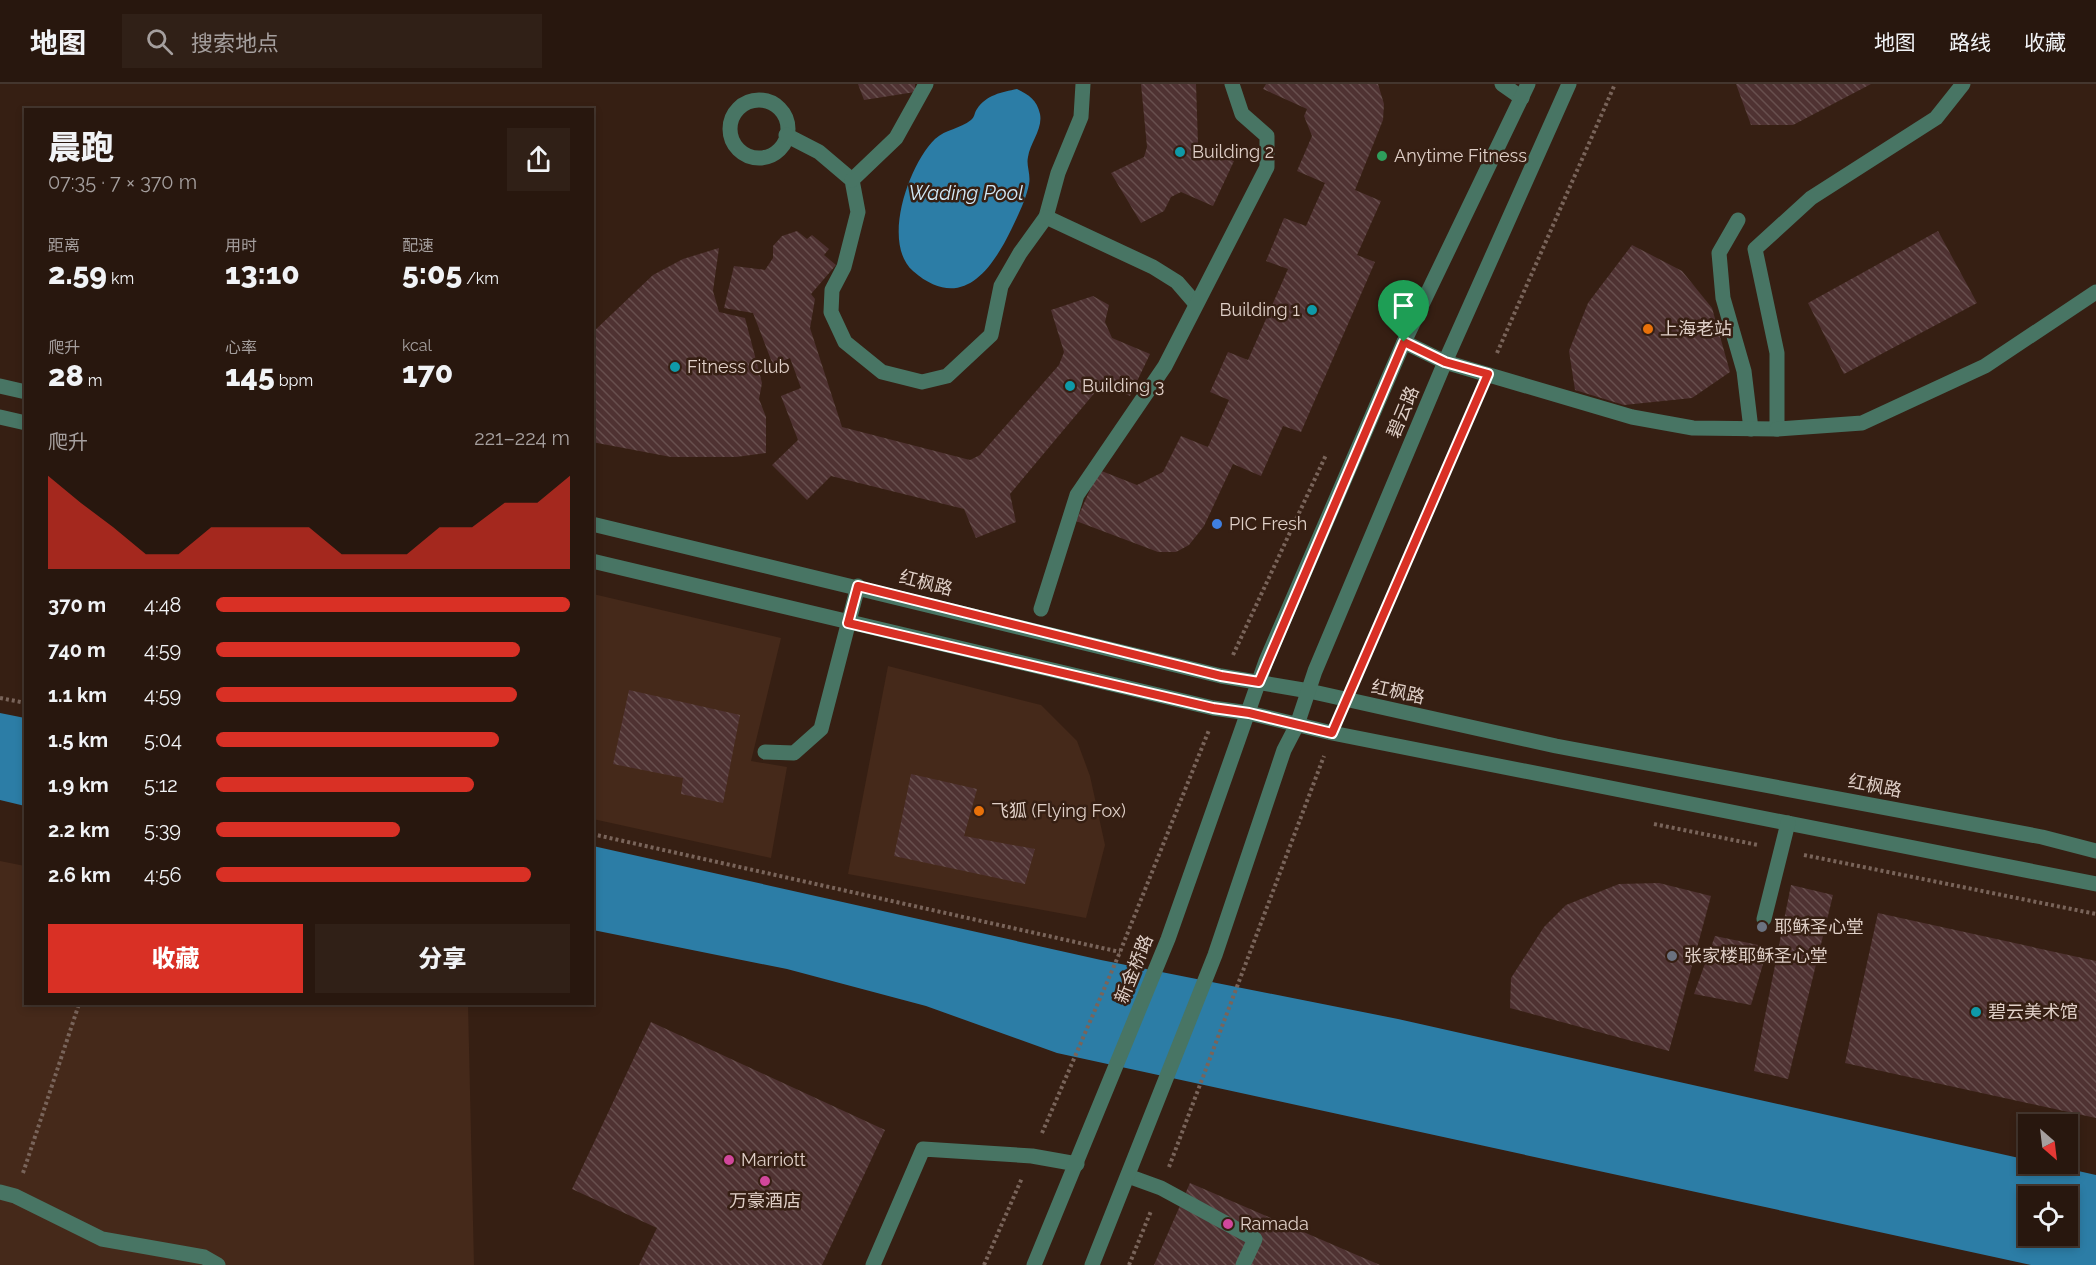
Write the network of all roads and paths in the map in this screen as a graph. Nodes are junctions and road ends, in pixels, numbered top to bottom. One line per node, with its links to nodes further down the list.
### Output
1 (926, 84): 11 (street)
2 (1083, 84): 12 (street)
3 (1232, 84): 15 (street)
4 (1502, 84): 9 (street)
5 (1569, 84): 17 (street, 碧云路)
6 (1615, 84): 18 (path)
7 (1963, 84): 24 (street)
8 (762, 91): 10 (street); 10 (street)
9 (1525, 91): 16 (street, 碧云路)
10 (786, 135): 11 (street)
11 (852, 180): 12 (street)
12 (1046, 217): 15 (street)
13 (1738, 220): 23 (street)
14 (2096, 292): 24 (street)
15 (1196, 304): 28 (street)
16 (1404, 342): 17 (street); 30 (street, 碧云路)
17 (1445, 362): 18 (street); 31 (street, 碧云路)
18 (1488, 374): 23 (street); 33 (path)
19 (0, 386): 20 (street)
20 (24, 392)
21 (0, 417): 22 (street)
22 (24, 423)
23 (1751, 429): 24 (street)
24 (1777, 429)
25 (594, 524): 27 (street, 红枫路)
26 (594, 561): 29 (street)
27 (858, 586): 29 (street); 30 (street, 红枫路)
28 (1041, 609)
29 (848, 623): 35 (street); 38 (street)
30 (1259, 682): 31 (street, 红枫路); 35 (street, 新金桥路)
31 (1309, 691): 33 (street, 红枫路); 36 (street)
32 (0, 698): 34 (path)
33 (1344, 700): 41 (street, 红枫路)
34 (24, 704)
35 (1249, 713): 36 (street); 47 (street, 新金桥路)
36 (1297, 725): 37 (street); 48 (street)
37 (1332, 733): 39 (street); 46 (path)
38 (765, 752)
39 (1788, 824): 42 (street); 43 (street)
40 (594, 834): 45 (path)
41 (2096, 851)
42 (2096, 884)
43 (1764, 919)
44 (79, 1005): 50 (path)
45 (1056, 1099)
46 (1178, 1142)
47 (1077, 1164): 52 (street); 53 (street, 新金桥路)
48 (1128, 1176): 54 (street); 55 (street)
49 (0, 1192): 50 (street)
50 (15, 1196): 51 (street)
51 (218, 1265)
52 (873, 1265)
53 (1034, 1265)
54 (1092, 1265)
55 (1243, 1265)

